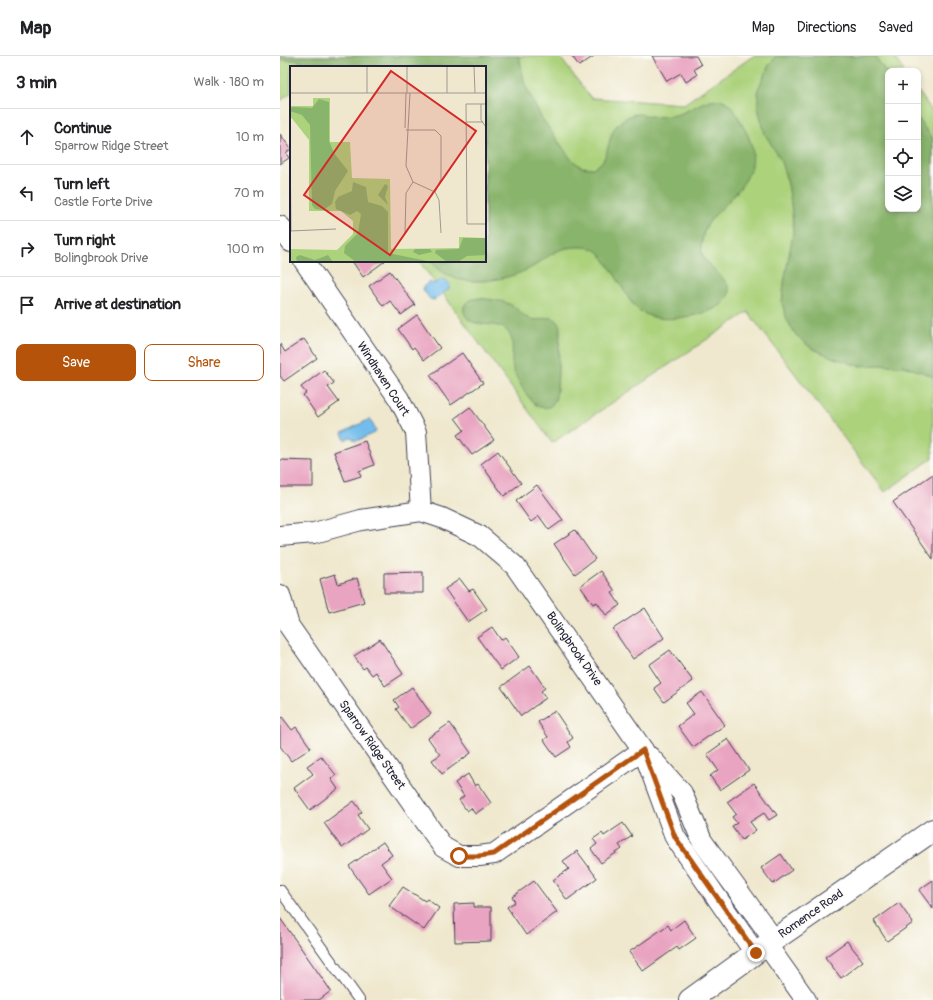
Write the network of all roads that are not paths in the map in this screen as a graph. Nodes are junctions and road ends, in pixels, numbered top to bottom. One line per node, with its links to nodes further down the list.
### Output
1 (280, 226): 2 (street)
2 (290, 241)
3 (305, 262): 4 (street, Windhaven Court)
4 (421, 511): 5 (street, Bolingbrook Drive); 7 (street, Bolingbrook Drive)
5 (280, 536)
6 (280, 595): 7 (street, Sparrow Ridge Street)
7 (643, 750): 10 (street, Bolingbrook Drive)
8 (933, 830): 10 (street, Romence Road)
9 (280, 890): 11 (lane)
10 (765, 946): 12 (street, Romence Road); 13 (street, Bolingbrook Drive)
11 (359, 1000)
12 (690, 1000)
13 (806, 1000)

